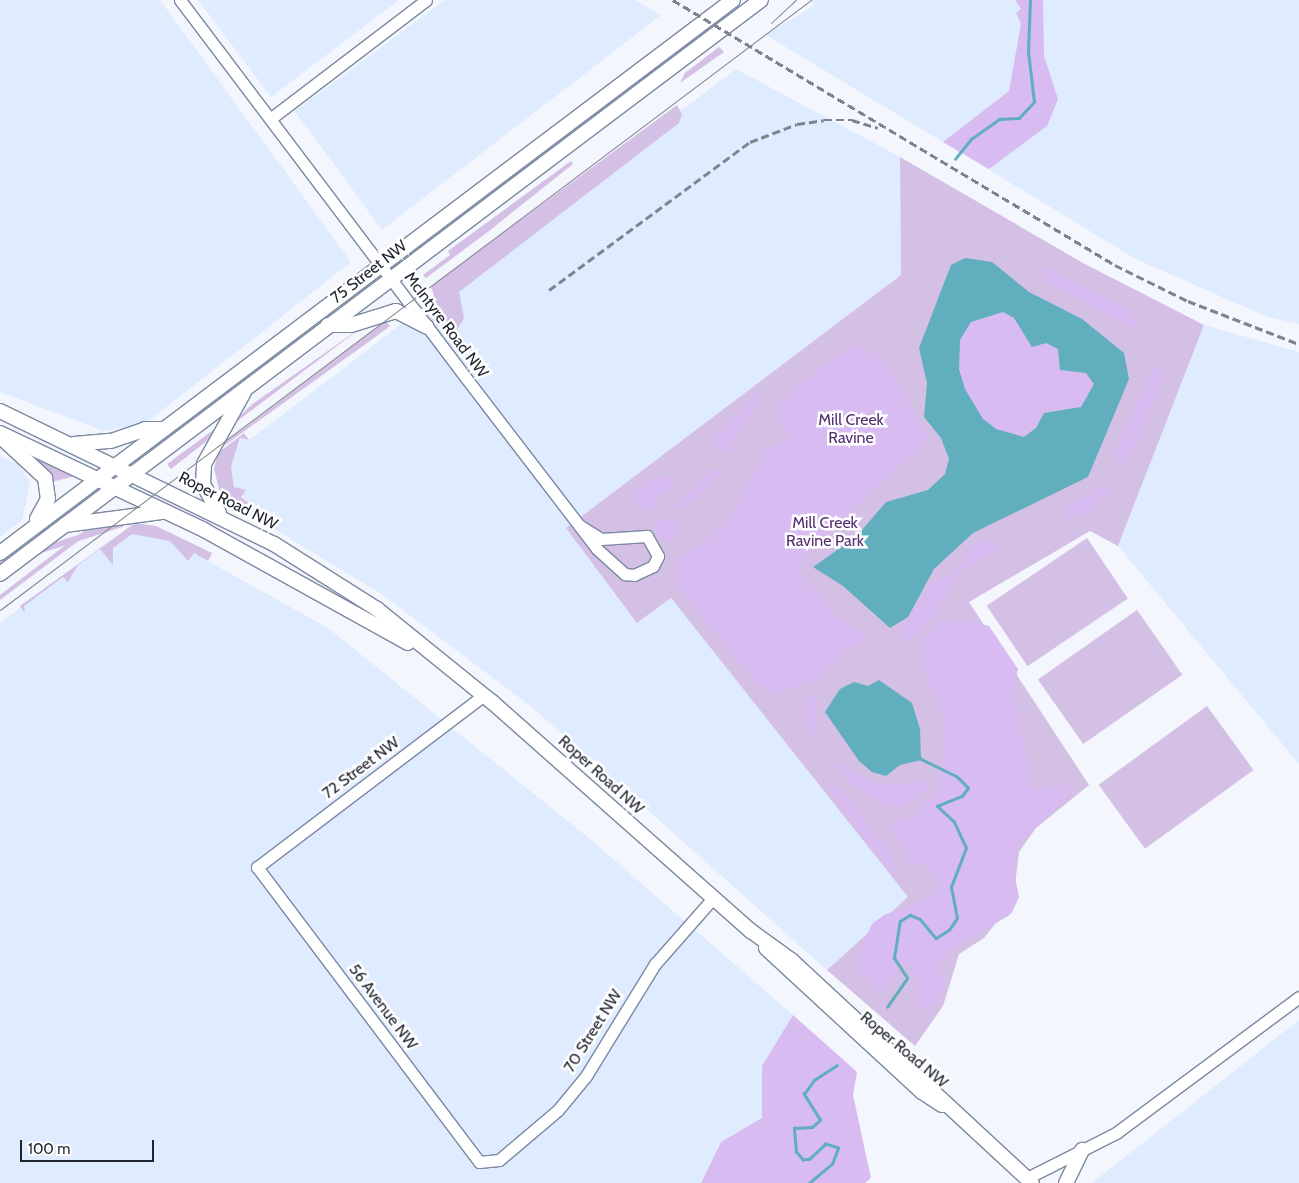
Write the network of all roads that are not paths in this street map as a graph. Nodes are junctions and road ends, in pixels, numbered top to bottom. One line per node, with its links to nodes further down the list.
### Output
1 (180, 0): 5 (street, McIntyre Road NW)
2 (426, 0): 5 (street)
3 (733, 0): 6 (main road, 75 Street NW)
4 (761, 0): 7 (main road, 75 Street NW)
5 (270, 119): 6 (street, McIntyre Road NW)
6 (380, 265): 7 (street, McIntyre Road NW); 12 (main road, 75 Street NW)
7 (390, 278): 8 (main road, 75 Street NW); 9 (street, McIntyre Road NW)
8 (328, 326): 9 (main road); 10 (main road, 75 Street NW)
9 (426, 326): 22 (street, McIntyre Road NW)
10 (246, 387): 16 (main road, 75 Street NW); 20 (main road)
11 (0, 411): 14 (main road, Roper Road NW)
12 (163, 429): 14 (main road); 15 (main road, 75 Street NW)
13 (0, 434): 17 (main road, Roper Road NW); 23 (main road)
14 (72, 444): 15 (main road, Roper Road NW)
15 (115, 464): 16 (main road, Roper Road NW); 17 (main road, 75 Street NW)
16 (134, 472): 18 (main road, 75 Street NW); 20 (main road, Roper Road NW)
17 (97, 477): 18 (main road, Roper Road NW); 23 (main road, 75 Street NW)
18 (115, 486): 19 (main road, Roper Road NW); 21 (main road, 75 Street NW)
19 (167, 512): 21 (main road); 26 (main road, Roper Road NW)
20 (220, 515): 26 (main road, Roper Road NW)
21 (65, 525): 25 (main road, 75 Street NW)
22 (580, 526): 22 (street, McIntyre Road NW)
23 (30, 530): 24 (main road, 75 Street NW)
24 (0, 553)
25 (0, 574)
26 (424, 650): 27 (main road, Roper Road NW)
27 (484, 695): 28 (street, 72 Street NW); 29 (main road, Roper Road NW)
28 (257, 867): 32 (street, 56 Avenue NW)
29 (713, 898): 32 (street, 70 Street NW); 33 (main road, Roper Road NW)
30 (1299, 997): 31 (street)
31 (1082, 1150): 33 (street); 34 (main road)
32 (485, 1164)
33 (1030, 1181)
34 (1066, 1183)

